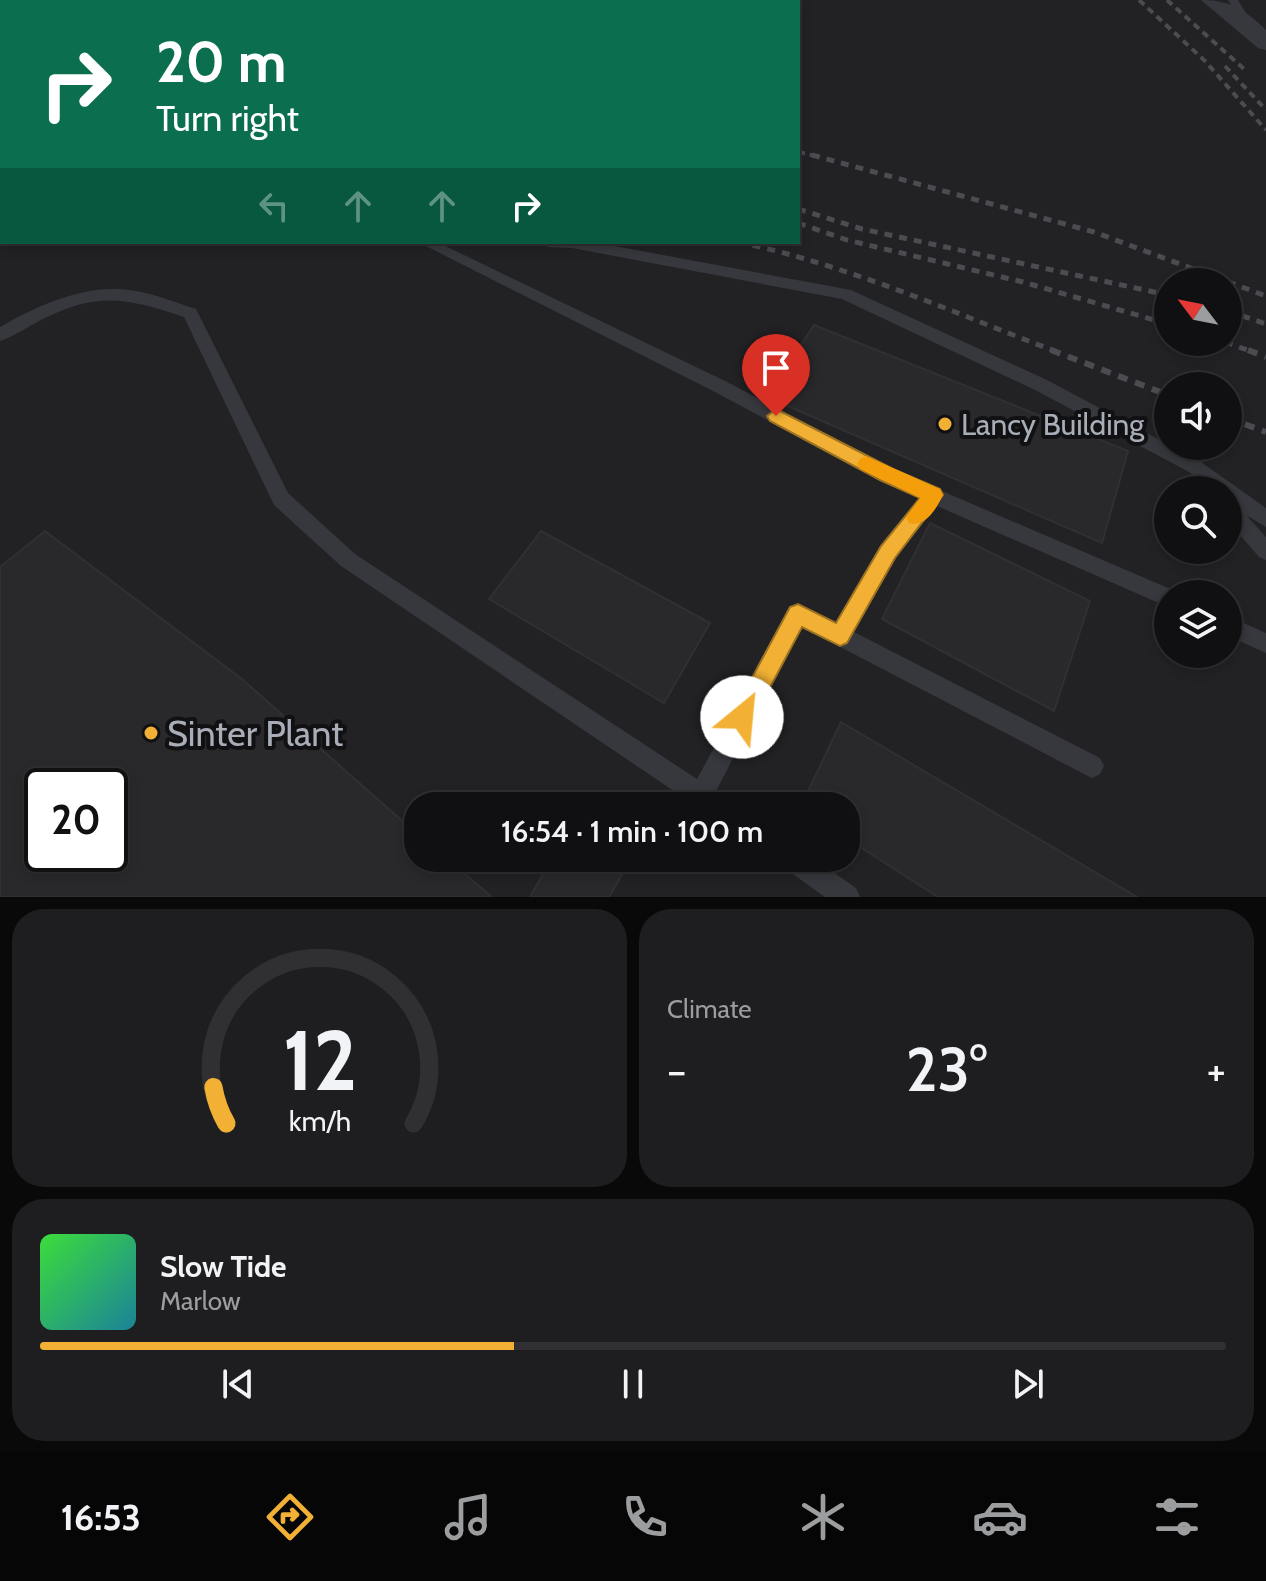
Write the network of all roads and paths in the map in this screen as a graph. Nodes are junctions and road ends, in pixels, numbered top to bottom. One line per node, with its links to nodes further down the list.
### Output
1 (1212, 0): 3 (street)
2 (1233, 0): 3 (lane)
3 (1248, 25): 4 (street)
4 (1266, 43)
5 (429, 244): 11 (lane)
6 (577, 244): 8 (lane)
7 (0, 335): 21 (lane)
8 (1195, 467): 9 (lane); 10 (lane)
9 (1202, 476)
10 (1208, 476)
11 (934, 495): 16 (lane); 18 (lane)
12 (1242, 501): 13 (lane)
13 (1266, 519)
14 (1242, 524): 15 (lane)
15 (1266, 551)
16 (1154, 592)
17 (1242, 632): 19 (lane)
18 (840, 636): 20 (lane); 22 (lane)
19 (1266, 643)
20 (1092, 766)
21 (697, 792)
22 (713, 792)
23 (812, 872): 24 (lane)
24 (847, 897)

